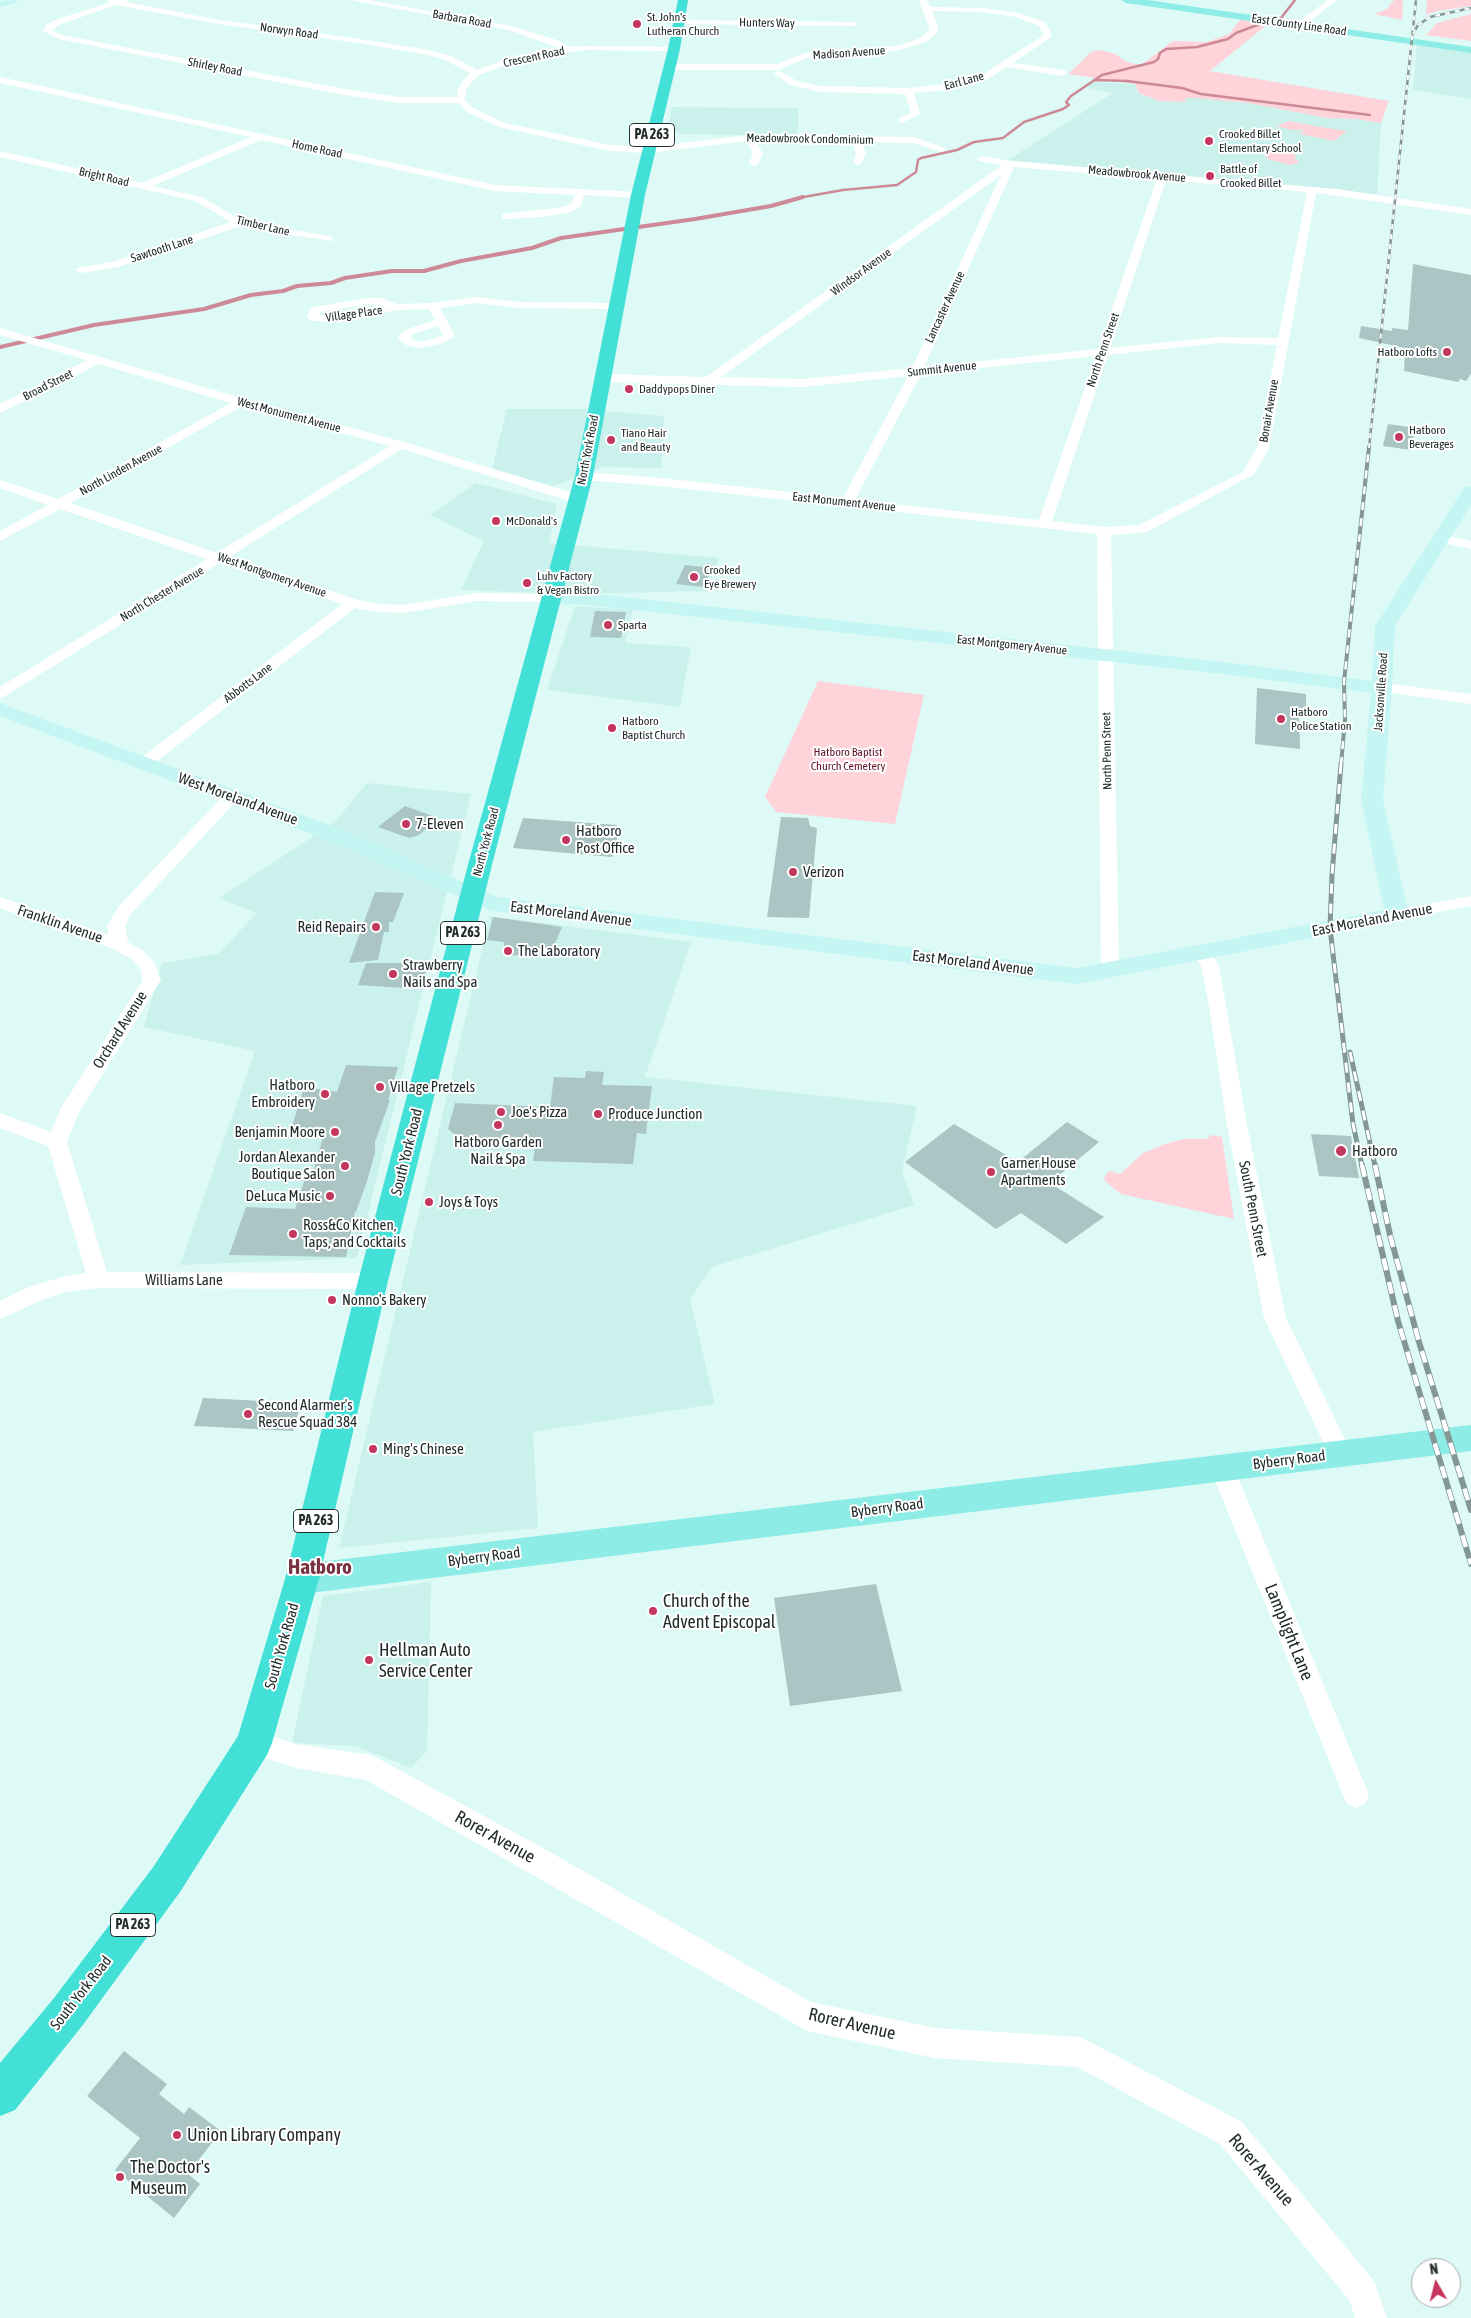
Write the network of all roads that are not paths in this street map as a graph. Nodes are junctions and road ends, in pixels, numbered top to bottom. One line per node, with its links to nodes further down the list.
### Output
1 (13, 0): 9 (street)
2 (98, 0): 8 (street, Norwyn Road)
3 (355, 0): 14 (street, Barbara Road)
4 (683, 0): 11 (highway, North York Road / PA 263)
5 (923, 0): 10 (street, Madison Avenue)
6 (1126, 0): 13 (main road, East County Line Road)
7 (1333, 0): 13 (street)
8 (120, 2): 20 (street, Norwyn Road); 24 (street, Shirley Road)
9 (0, 4)
10 (927, 9): 17 (street, Earl Lane); 19 (street, Madison Avenue)
11 (680, 22): 12 (street, Hunters Way); 15 (highway, North York Road / PA 263)
12 (855, 24)
13 (1300, 25): 16 (main road, East County Line Road)
14 (567, 49): 15 (street, Crescent Road); 20 (street, Crescent Road)
15 (674, 49): 18 (highway, North York Road / PA 263)
16 (1471, 50)
17 (1006, 64): 21 (street); 23 (street, Earl Lane)
18 (668, 69): 19 (street, Madison Avenue); 30 (highway, North York Road / PA 263)
19 (778, 70): 23 (street, Earl Lane)
20 (476, 72): 24 (street)
21 (1063, 73)
22 (0, 80): 26 (street, Home Road)
23 (909, 91): 25 (street)
24 (461, 100): 30 (street)
25 (902, 120)
26 (260, 137): 37 (street, Bright Road); 39 (street, Home Road)
27 (750, 138): 28 (street, Meadowbrook Condominium); 30 (street, Meadowbrook Condominium); 33 (street)
28 (857, 140): 29 (street, Meadowbrook Condominium); 34 (street)
29 (942, 149)
30 (648, 150): 40 (highway, North York Road / PA 263)
31 (0, 154): 37 (street, Bright Road)
32 (982, 159): 35 (street, Meadowbrook Avenue)
33 (754, 162)
34 (858, 162)
35 (1011, 164): 36 (street, Meadowbrook Avenue); 54 (street, Lancaster Avenue); 56 (street, Windsor Avenue)
36 (1163, 176): 38 (street, Meadowbrook Avenue); 52 (street, North Penn Street)
37 (143, 186): 43 (street, Timber Lane)
38 (1312, 190): 41 (street, Meadowbrook Avenue); 51 (street, Bonair Avenue)
39 (580, 193): 40 (street, Home Road); 42 (street)
40 (638, 195): 47 (highway, North York Road / PA 263)
41 (1471, 212)
42 (506, 216)
43 (242, 222): 44 (street, Timber Lane); 45 (street, Sawtooth Lane)
44 (329, 239)
45 (81, 270)
46 (433, 306): 47 (street, Village Place); 48 (street, Village Place); 49 (street)
47 (617, 306): 55 (highway, North York Road / PA 263)
48 (396, 307): 48 (street, Village Place)
49 (441, 322)
50 (0, 331): 53 (street, West Monument Avenue)
51 (1281, 342): 52 (street, Summit Avenue); 67 (street, Bonair Avenue)
52 (1103, 352): 54 (street, Summit Avenue); 66 (street, North Penn Street)
53 (97, 360): 57 (street, West Monument Avenue); 58 (street, Broad Street)
54 (916, 372): 56 (street, Summit Avenue); 64 (street, Lancaster Avenue)
55 (601, 378): 56 (street, Summit Avenue); 60 (highway, North York Road / PA 263)
56 (710, 380)
57 (241, 402): 59 (street, West Monument Avenue); 65 (street, North Linden Avenue)
58 (0, 409)
59 (400, 445): 63 (street, West Monument Avenue); 71 (street, North Chester Avenue)
60 (584, 476): 63 (highway, North York Road / PA 263); 64 (street, East Monument Avenue)
61 (0, 484): 65 (street, West Montgomery Avenue)
62 (1471, 491): 69 (street, Jacksonville Road)
63 (578, 499): 72 (highway, North York Road / PA 263)
64 (847, 502): 66 (street, East Monument Avenue)
65 (61, 504): 68 (street, North Linden Avenue); 71 (street, West Montgomery Avenue)
66 (1044, 525): 67 (street, East Monument Avenue)
67 (1104, 532): 74 (street, North Penn Street)
68 (0, 537)
69 (1440, 538): 70 (street); 75 (street, Jacksonville Road)
70 (1471, 545)
71 (221, 558): 73 (street, West Montgomery Avenue); 76 (street, North Chester Avenue)
72 (552, 598): 73 (street, West Montgomery Avenue); 74 (street, East Montgomery Avenue); 81 (highway, North York Road / PA 263)
73 (352, 603): 79 (street, Abbotts Lane)
74 (1106, 655): 75 (street, East Montgomery Avenue); 87 (street, North Penn Street)
75 (1382, 688): 77 (street, East Montgomery Avenue); 84 (street, Jacksonville Road)
76 (0, 693)
77 (1471, 699)
78 (0, 709): 79 (street, West Moreland Avenue)
79 (143, 764): 80 (street, West Moreland Avenue)
80 (232, 796): 81 (street, West Moreland Avenue); 85 (street)
81 (472, 895): 87 (street, East Moreland Avenue); 91 (highway, South York Road / PA 263)
82 (1471, 901): 84 (street, East Moreland Avenue)
83 (0, 902): 85 (street, Franklin Avenue)
84 (1397, 915): 86 (street, East Moreland Avenue)
85 (120, 945): 89 (street, Orchard Avenue)
86 (1202, 952): 87 (street, East Moreland Avenue); 94 (street, South Penn Street)
87 (1110, 970)
88 (0, 1120): 89 (street)
89 (57, 1142): 90 (street)
90 (99, 1280): 91 (street, Williams Lane); 92 (street, Williams Lane)
91 (373, 1282): 96 (highway, South York Road / PA 263)
92 (0, 1311)
93 (1471, 1438): 94 (main road, Byberry Road)
94 (1340, 1454): 95 (main road, Byberry Road)
95 (1222, 1468): 96 (main road, Byberry Road); 98 (street, Lamplight Lane)
96 (302, 1579): 97 (highway, South York Road / PA 263)
97 (254, 1743): 99 (highway, South York Road / PA 263); 100 (street, Rorer Avenue)
98 (1356, 1795)
99 (0, 2095)
100 (1371, 2318)

